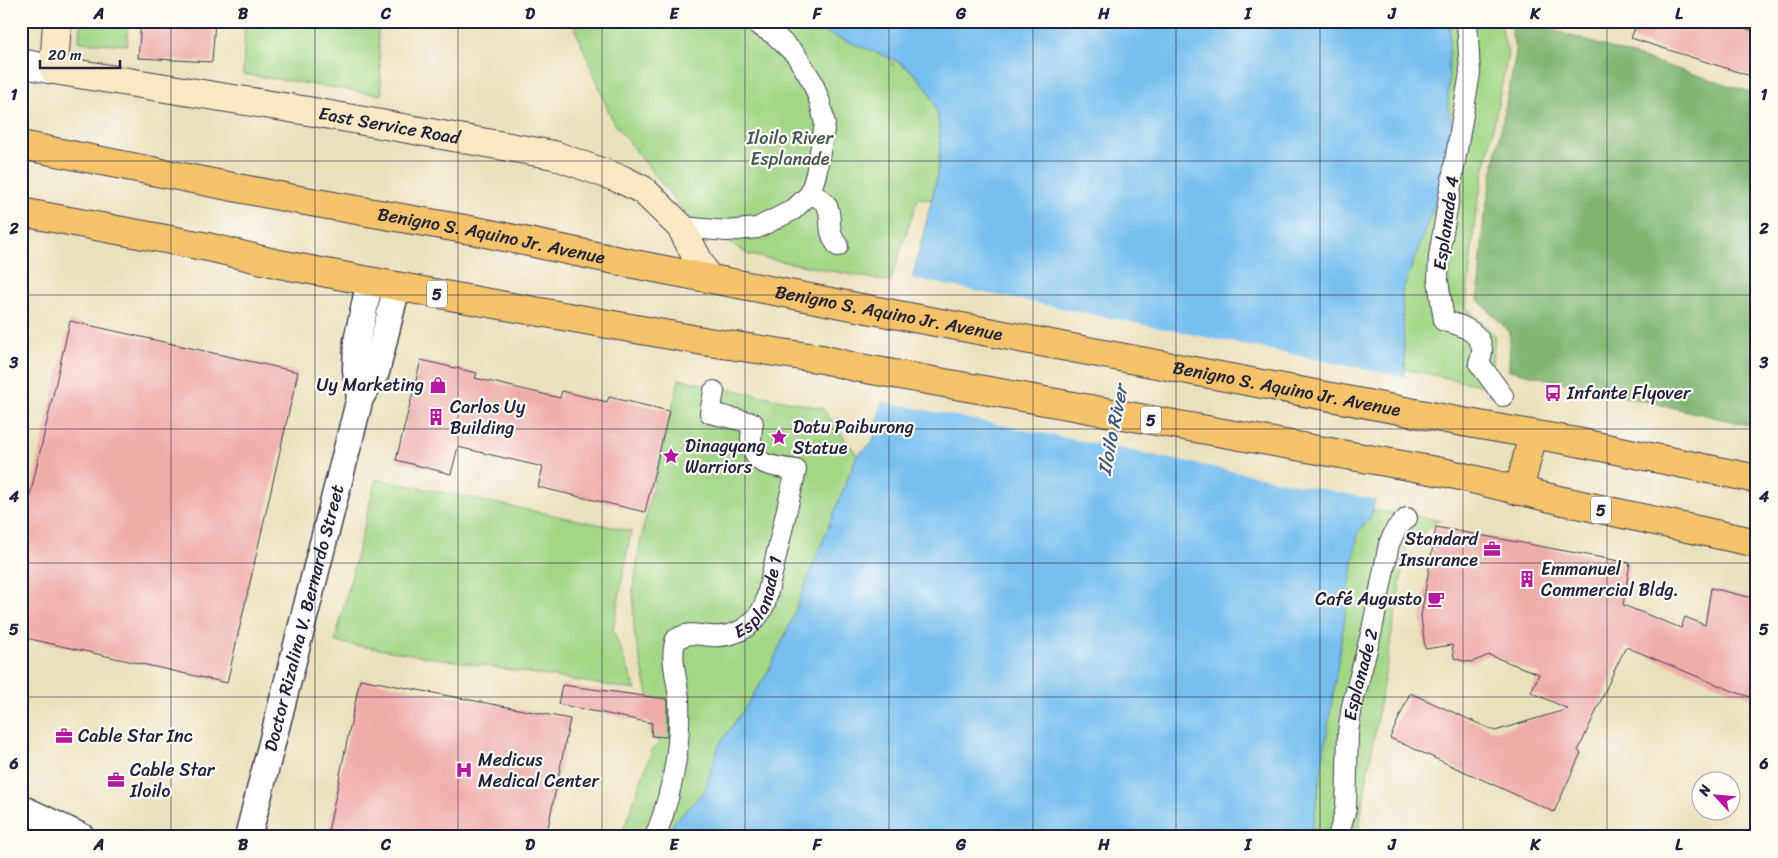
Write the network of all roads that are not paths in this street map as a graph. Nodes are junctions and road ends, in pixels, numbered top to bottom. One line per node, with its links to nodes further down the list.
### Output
1 (57, 21): 5 (main road)
2 (752, 21): 7 (street)
3 (1467, 21): 15 (street, Esplanade 4)
4 (21, 63): 5 (street, East Service Road)
5 (54, 70): 9 (main road, East Service Road)
6 (21, 145): 11 (highway, Benigno S. Aquino Jr. Avenue)
7 (810, 194): 9 (street); 10 (street)
8 (21, 212): 12 (highway, 5)
9 (681, 227): 11 (main road, East Service Road)
10 (838, 246)
11 (707, 277): 17 (highway, Benigno S. Aquino Jr. Avenue)
12 (370, 281): 13 (highway, 5); 16 (street, Doctor Rizalina V. Bernardo Street)
13 (397, 286): 16 (street, Doctor Rizalina V. Bernardo Street); 19 (highway, 5)
14 (714, 392): 25 (street, Esplanade 1)
15 (1503, 396)
16 (360, 398): 24 (street, Doctor Rizalina V. Bernardo Street)
17 (1533, 434): 18 (highway, Benigno S. Aquino Jr. Avenue); 19 (highway)
18 (1757, 479)
19 (1519, 491): 21 (highway, 5)
20 (1407, 518): 26 (street, Esplanade 2)
21 (1757, 543)
22 (21, 808): 23 (street)
23 (82, 837)
24 (248, 837)
25 (655, 837)
26 (1338, 837)

